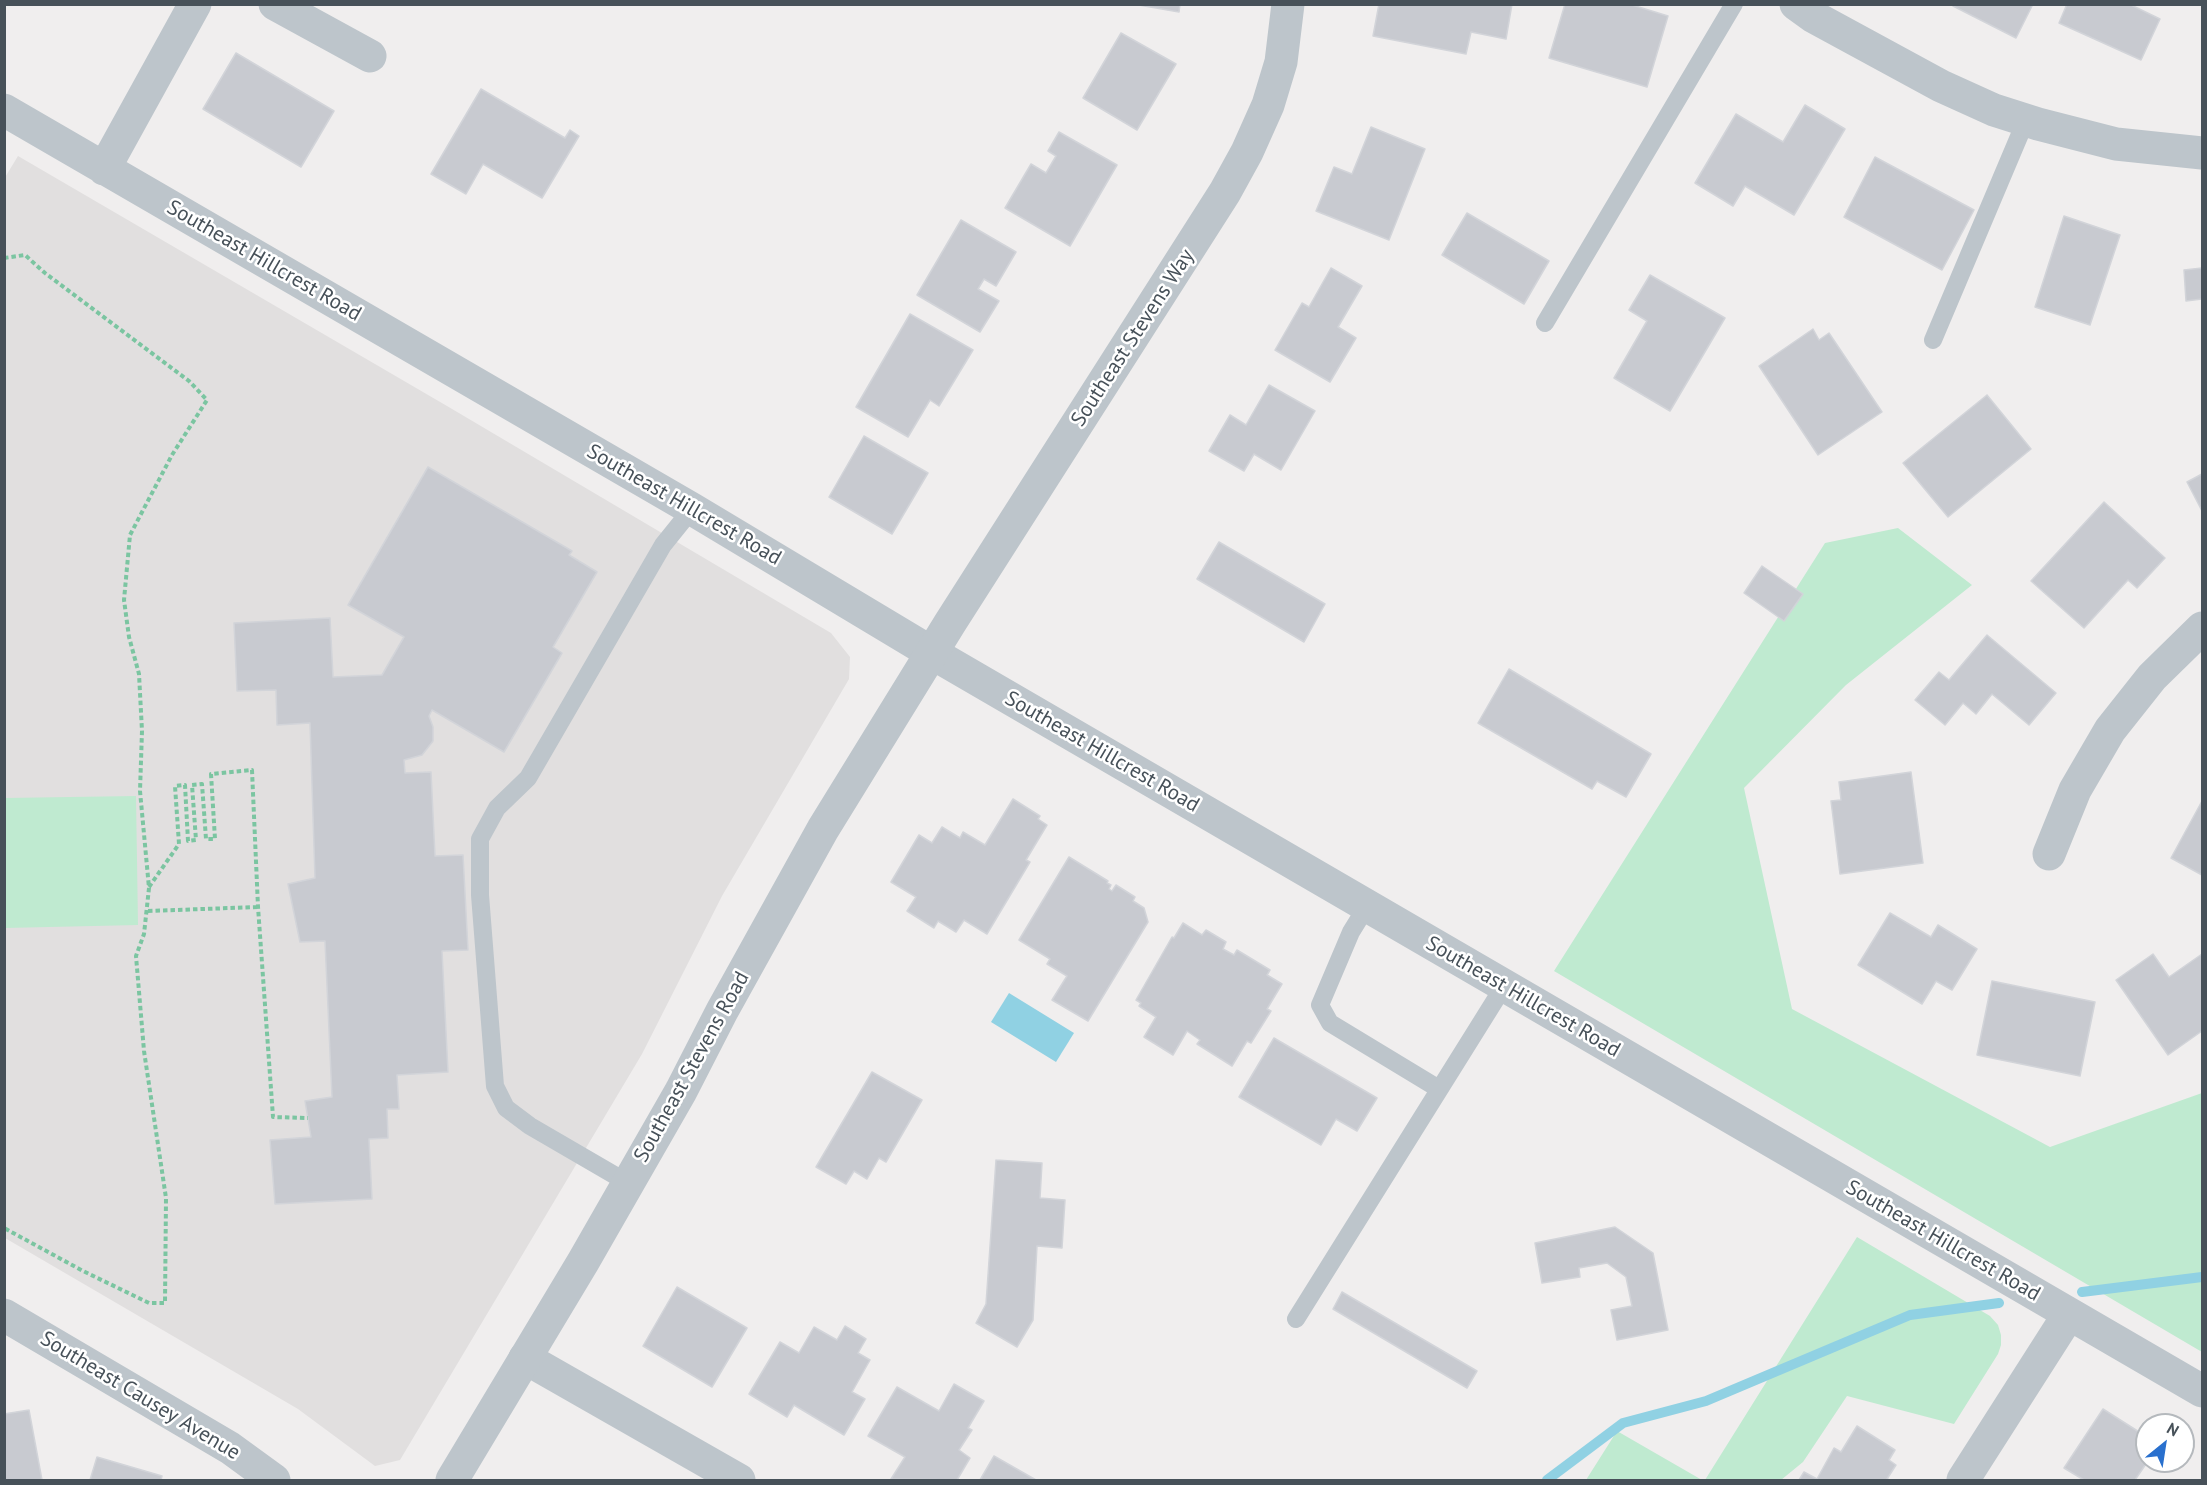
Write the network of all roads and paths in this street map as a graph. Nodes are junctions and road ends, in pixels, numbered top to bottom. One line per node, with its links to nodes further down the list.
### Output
1 (195, 4): 10 (street)
2 (275, 4): 6 (street)
3 (1288, 4): 16 (street, Southeast Stevens Way)
4 (1734, 4): 12 (lane)
5 (1796, 4): 8 (street)
6 (370, 56)
7 (4, 110): 10 (street, Southeast Hillcrest Road)
8 (2026, 120): 9 (street); 13 (lane)
9 (2202, 153)
10 (104, 169): 14 (street, Southeast Hillcrest Road)
11 (4, 258): 18 (path)
12 (1545, 323)
13 (1933, 340)
14 (692, 508): 16 (street, Southeast Hillcrest Road); 25 (lane)
15 (2202, 628): 17 (street)
16 (932, 653): 19 (street, Southeast Hillcrest Road); 25 (street, Southeast Stevens Road)
17 (2049, 854)
18 (148, 888): 20 (path); 21 (path)
19 (1367, 906): 22 (street, Southeast Hillcrest Road); 23 (lane)
20 (258, 907): 21 (path); 24 (path)
21 (148, 911): 26 (path)
22 (1504, 986): 23 (lane); 27 (street, Southeast Hillcrest Road)
23 (1439, 1089): 29 (lane)
24 (308, 1118)
25 (628, 1183): 30 (street, Southeast Stevens Road)
26 (4, 1227)
27 (2069, 1314): 31 (street, Southeast Hillcrest Road); 35 (street)
28 (4, 1315): 32 (street, Southeast Causey Avenue)
29 (1296, 1319)
30 (525, 1358): 33 (street, Southeast Stevens Road); 34 (street)
31 (2202, 1390)
32 (274, 1480)
33 (452, 1480)
34 (739, 1480)
35 (1963, 1480)

